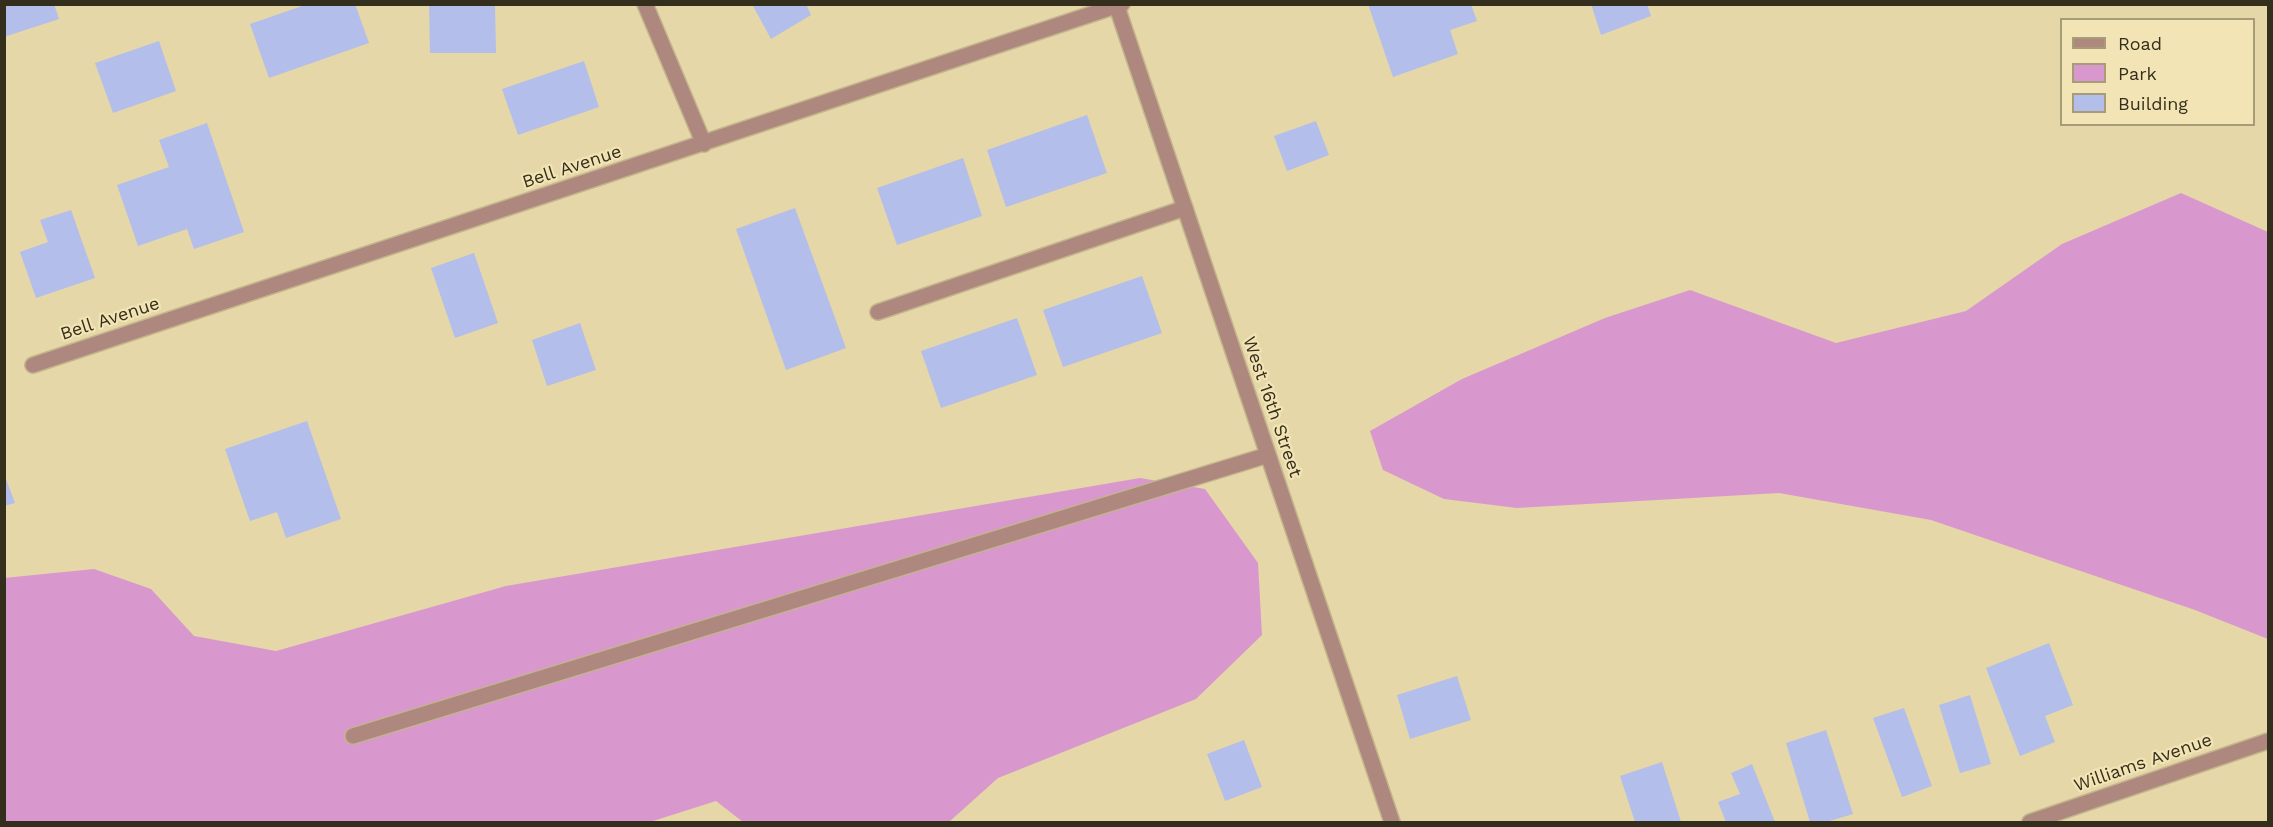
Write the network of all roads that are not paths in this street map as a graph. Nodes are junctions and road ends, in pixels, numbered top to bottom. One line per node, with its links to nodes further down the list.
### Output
1 (645, 4): 3 (street)
2 (1118, 5): 3 (street, Bell Avenue); 4 (street, West 16th Street)
3 (704, 144): 6 (street, Bell Avenue)
4 (1185, 208): 5 (street); 7 (street, West 16th Street)
5 (878, 312)
6 (33, 365)
7 (1268, 454): 8 (street); 10 (street, West 16th Street)
8 (353, 736)
9 (2268, 741): 11 (street, Williams Avenue)
10 (1392, 822)
11 (2030, 822)

